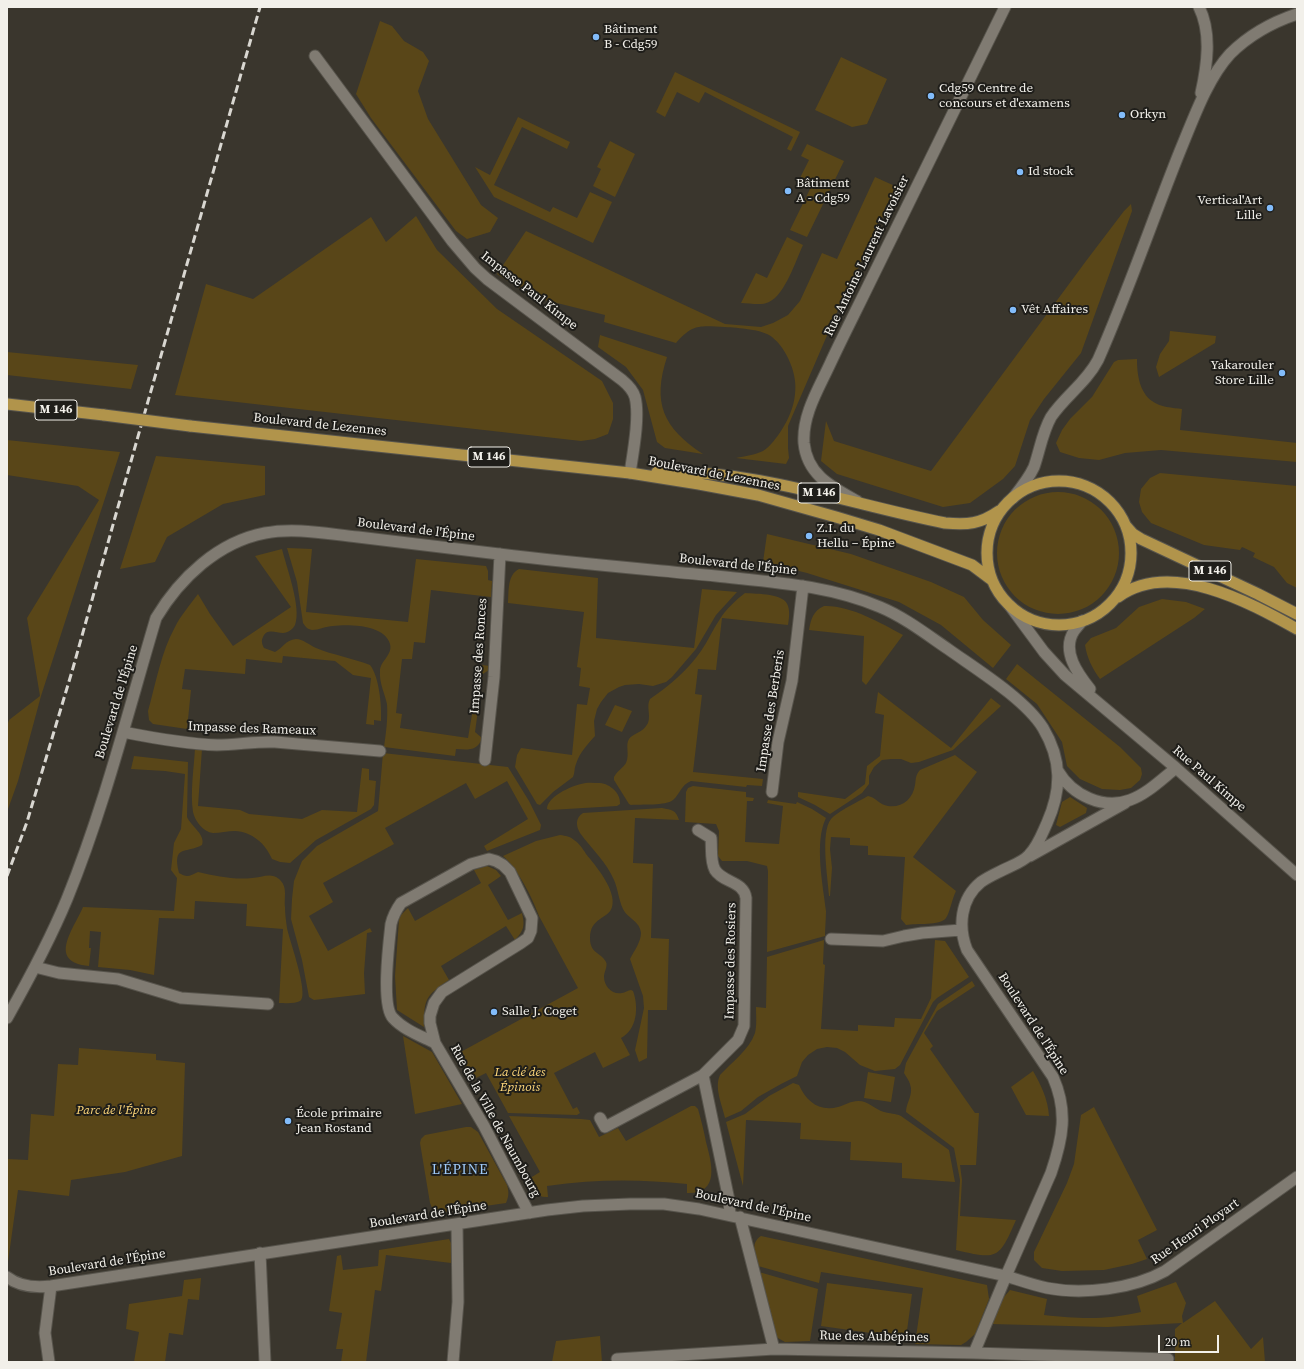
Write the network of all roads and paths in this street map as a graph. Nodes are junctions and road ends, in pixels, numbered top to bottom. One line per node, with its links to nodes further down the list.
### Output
1 (1005, 7): 9 (street, Rue Antoine Laurent Lavoisier)
2 (1199, 7): 5 (street)
3 (1297, 14): 5 (street)
4 (315, 56): 7 (street, Impasse Paul Kimpe)
5 (1196, 113): 8 (street)
6 (7, 404): 7 (main road, Boulevard de Lezennes / M 146, bridge)
7 (630, 472): 9 (main road, Boulevard de Lezennes / M 146); 13 (main road, Boulevard de Lezennes / M 146)
8 (1013, 498): 10 (main road); 11 (main road)
9 (860, 503): 10 (main road, Boulevard de Lezennes / M 146)
10 (1002, 510): 13 (main road)
11 (1125, 525): 15 (main road); 17 (main road, M 146)
12 (500, 554): 14 (street, Boulevard de l'Épine); 21 (street, Boulevard de l'Épine); 23 (street, Impasse des Ronces)
13 (992, 580): 16 (main road)
14 (803, 586): 25 (street, Boulevard de l'Épine); 26 (street, Impasse des Berberis)
15 (1114, 600): 18 (main road); 19 (main road, M 146)
16 (1010, 606): 18 (main road); 20 (street, Rue Paul Kimpe)
17 (1297, 614)
18 (1082, 622): 20 (street, Rue Paul Kimpe)
19 (1297, 629)
20 (1102, 706): 24 (street, Rue Paul Kimpe)
21 (122, 732): 22 (street, Impasse des Rameaux); 33 (street, Boulevard de l'Épine)
22 (380, 751)
23 (485, 760)
24 (1176, 768): 27 (street, Boulevard de l'Épine); 30 (street, Rue Paul Kimpe)
25 (1058, 771): 27 (street, Boulevard de l'Épine); 29 (street, Boulevard de l'Épine)
26 (772, 792)
27 (1131, 800): 29 (street, Boulevard de l'Épine)
28 (698, 830): 37 (street, Impasse des Rosiers)
29 (1028, 857): 31 (street, Boulevard de l'Épine)
30 (1297, 875)
31 (961, 930): 32 (street); 44 (street, Boulevard de l'Épine)
32 (831, 939)
33 (35, 967): 34 (street); 35 (street, Boulevard de l'Épine)
34 (268, 1004)
35 (7, 1018)
36 (435, 1043): 36 (street, Rue de la Ville de Naumbourg); 40 (street, Rue de la Ville de Naumbourg)
37 (703, 1075): 38 (street, Impasse des Rosiers); 41 (street)
38 (600, 1118)
39 (1297, 1177): 44 (street, Rue Henri Ployart)
40 (529, 1213): 41 (street, Boulevard de l'Épine); 42 (street, Boulevard de l'Épine)
41 (735, 1216): 44 (street, Boulevard de l'Épine); 47 (street)
42 (457, 1225): 43 (street, Boulevard de l'Épine); 53 (street)
43 (260, 1254): 46 (street, Boulevard de l'Épine); 52 (street)
44 (1006, 1276): 48 (street)
45 (7, 1277): 46 (street, Boulevard de l'Épine)
46 (51, 1286): 51 (street)
47 (774, 1349): 48 (street, Rue des Aubépines); 49 (street, Rue des Aubépines)
48 (974, 1353): 50 (street, Rue des Aubépines)
49 (617, 1359)
50 (1168, 1359)
51 (49, 1362)
52 (265, 1362)
53 (453, 1362)

